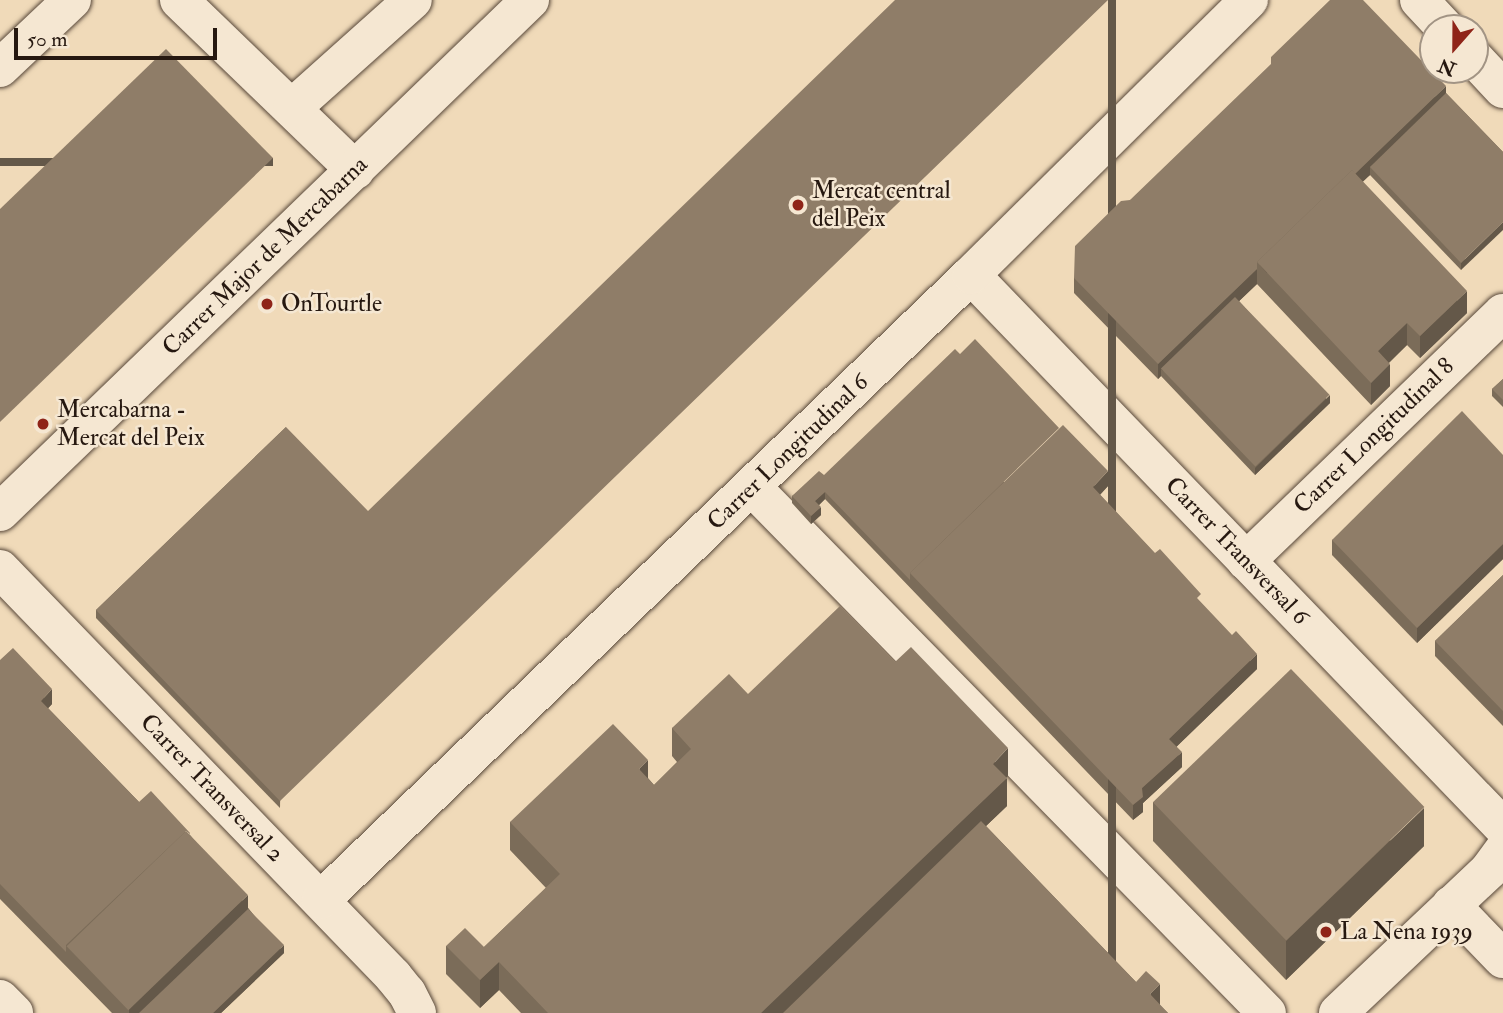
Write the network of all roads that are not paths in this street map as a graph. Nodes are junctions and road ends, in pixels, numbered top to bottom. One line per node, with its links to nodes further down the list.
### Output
1 (72, 0): 8 (street)
2 (179, 0): 11 (street)
3 (413, 0): 11 (street)
4 (530, 0): 12 (street, Carrer Major de Mercabarna)
5 (1249, 0): 13 (street, Carrer Longitudinal 6)
6 (1419, 0): 7 (street)
7 (1432, 14)
8 (6, 51)
9 (1489, 74): 10 (street)
10 (1503, 89)
11 (292, 108): 12 (street)
12 (355, 170): 16 (street, Carrer Major de Mercabarna)
13 (971, 275): 15 (street, Carrer Longitudinal 6); 17 (street, Carrer Transversal 6)
14 (1503, 313): 17 (street, Carrer Longitudinal 8)
15 (752, 487): 21 (street, Carrer Longitudinal 6); 27 (street)
16 (0, 512)
17 (1245, 561): 19 (street, Carrer Transversal 6)
18 (0, 569): 21 (street, Carrer Transversal 2)
19 (1503, 827)
20 (1503, 851): 22 (street)
21 (321, 900): 26 (street, Carrer Transversal 2)
22 (1451, 905): 23 (street); 28 (street)
23 (1503, 959)
24 (0, 999): 25 (street)
25 (14, 1013)
26 (417, 1013)
27 (1267, 1013)
28 (1338, 1013)

